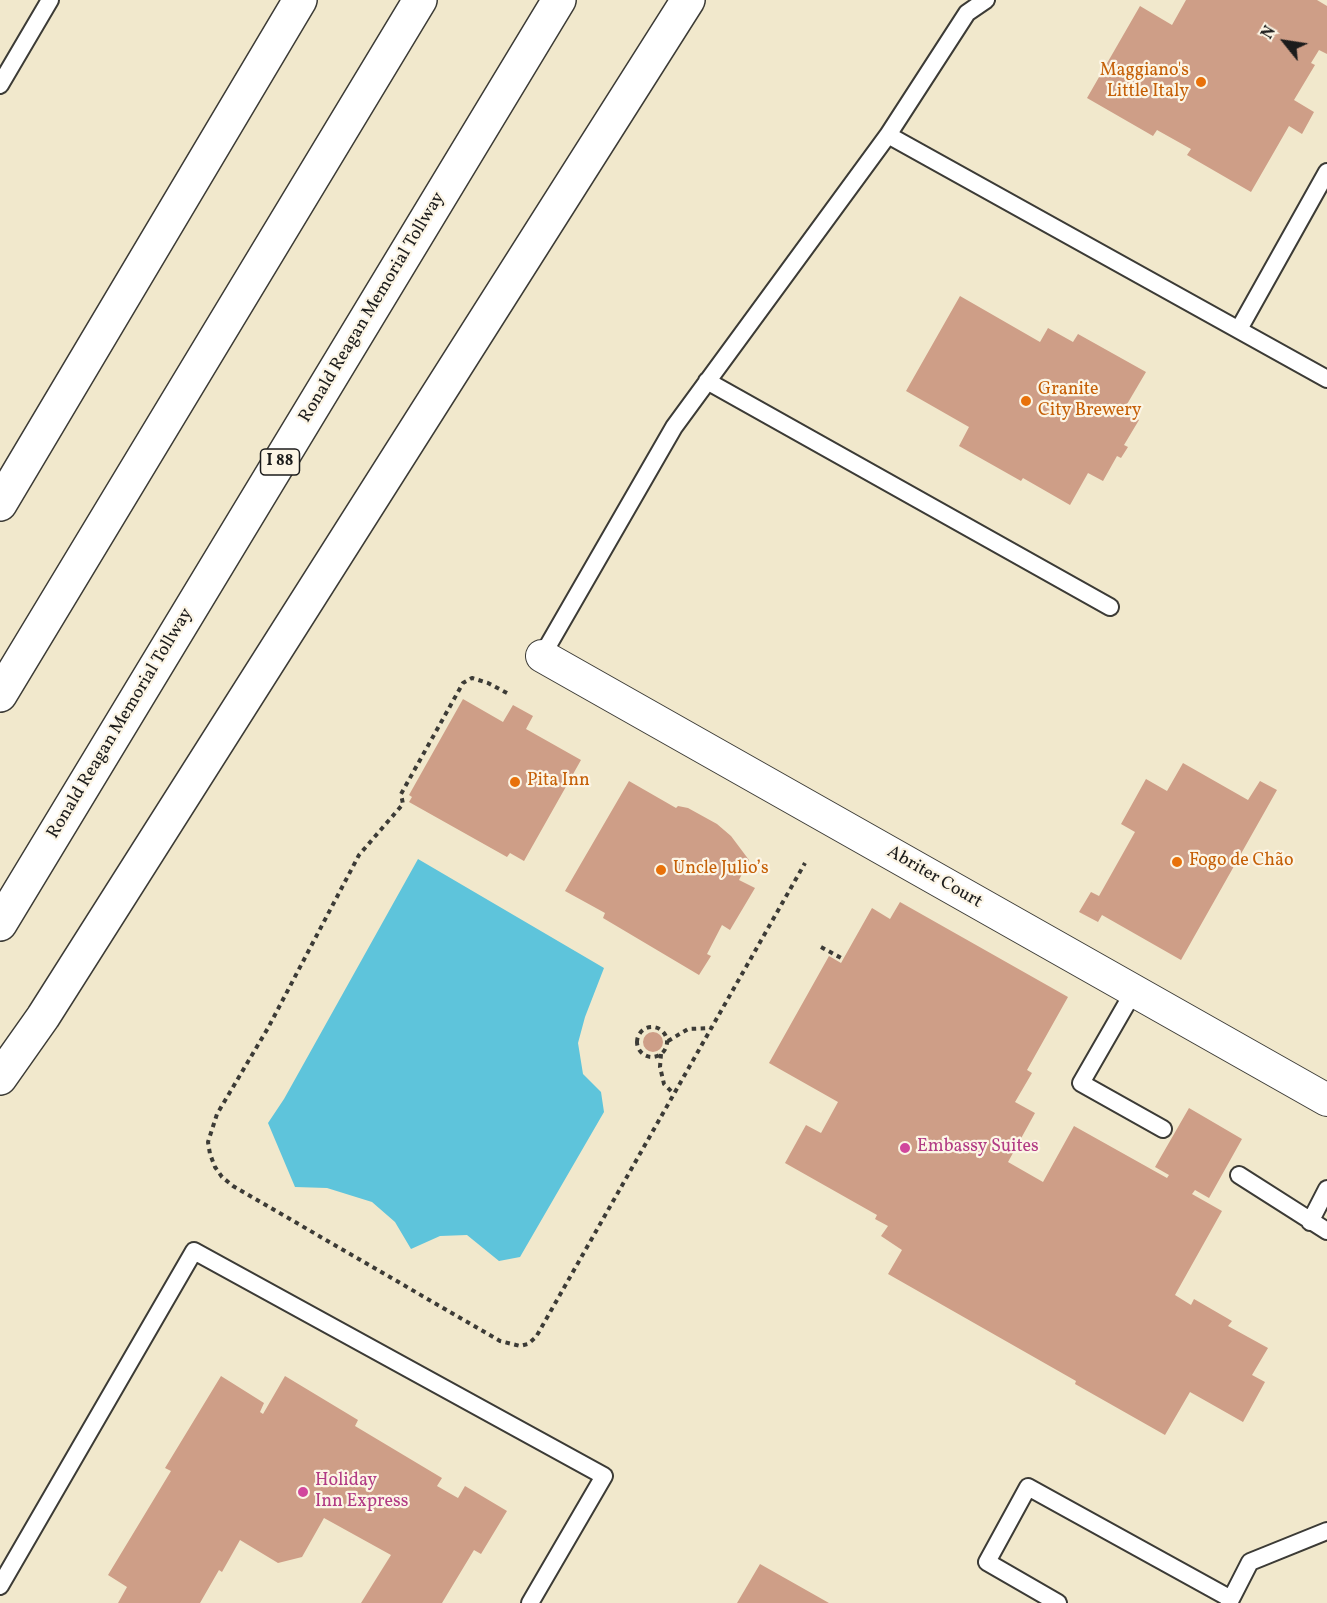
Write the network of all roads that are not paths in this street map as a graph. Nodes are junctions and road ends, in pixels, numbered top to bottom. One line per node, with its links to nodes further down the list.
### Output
1 (50, 0): 7 (lane)
2 (300, 0): 13 (highway)
3 (420, 0): 16 (highway)
4 (559, 0): 17 (highway, Ronald Reagan Memorial Tollway / I 88)
5 (688, 0): 19 (highway)
6 (986, 0): 8 (lane)
7 (0, 85)
8 (888, 135): 10 (lane); 12 (lane)
9 (1327, 172): 10 (lane)
10 (1239, 329): 11 (lane)
11 (1327, 379)
12 (707, 381): 14 (lane); 15 (lane)
13 (0, 504)
14 (1110, 607)
15 (542, 656): 18 (street, Abriter Court)
16 (0, 695)
17 (0, 924)
18 (1134, 991): 20 (street, Abriter Court); 21 (lane)
19 (0, 1078)
20 (1327, 1100)
21 (1163, 1129)
22 (1239, 1175): 24 (lane)
23 (1327, 1189): 24 (lane)
24 (1310, 1222): 25 (lane)
25 (1327, 1231)
26 (1327, 1531): 28 (lane)
27 (0, 1586): 29 (lane)
28 (1230, 1601): 30 (lane)
29 (530, 1603)
30 (1058, 1603)

